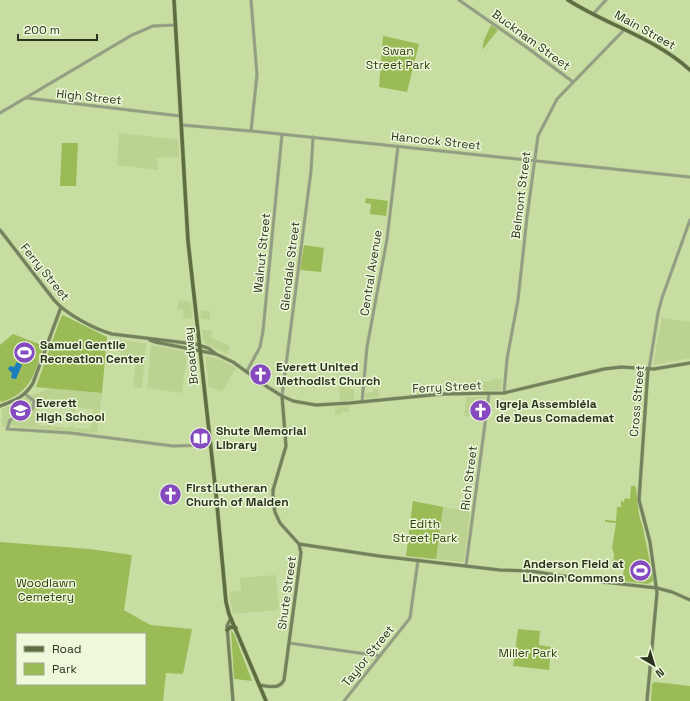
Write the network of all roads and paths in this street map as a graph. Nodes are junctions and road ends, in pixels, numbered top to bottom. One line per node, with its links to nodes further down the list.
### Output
1 (174, 0): 7 (main road, Broadway)
2 (251, 0): 15 (street)
3 (459, 0): 10 (street, Bucknam Street)
4 (568, 0): 6 (main road, Main Street)
5 (606, 0): 6 (street)
6 (593, 14): 8 (main road, Main Street)
7 (175, 25): 11 (street); 13 (main road, Broadway)
8 (624, 29): 9 (main road, Main Street); 10 (street, Belmont Street)
9 (690, 70)
10 (573, 82): 19 (street, Belmont Street)
11 (27, 98): 12 (street); 13 (street, High Street)
12 (0, 113)
13 (180, 116): 14 (main road, Broadway)
14 (181, 125): 15 (street, Hancock Street); 25 (main road, Broadway)
15 (251, 131): 16 (street, Hancock Street)
16 (282, 134): 17 (street, Hancock Street); 30 (street, Walnut Street)
17 (313, 138): 18 (street, Hancock Street); 34 (street, Glendale Street)
18 (398, 146): 19 (street, Hancock Street); 35 (street, Central Avenue)
19 (534, 161): 20 (street, Hancock Street); 31 (street, Belmont Street)
20 (690, 176)
21 (690, 220): 29 (street, Cross Street)
22 (0, 230): 23 (main road, Ferry Street)
23 (61, 308): 24 (main road, Ferry Street); 32 (main road)
24 (150, 340): 25 (main road, Ferry Street); 26 (main road, Ferry Street)
25 (200, 346): 26 (main road, Broadway); 27 (main road, Ferry Street)
26 (200, 351): 27 (main road, Ferry Street); 37 (main road, Broadway)
27 (216, 354): 30 (main road, Ferry Street)
28 (690, 363): 29 (main road, Ferry Street)
29 (648, 369): 31 (main road, Ferry Street); 41 (main road, Cross Street)
30 (247, 371): 34 (main road, Ferry Street)
31 (504, 393): 33 (main road, Ferry Street)
32 (25, 394): 36 (main road); 37 (street)
33 (489, 394): 35 (main road, Ferry Street); 40 (street, Rich Street)
34 (282, 396): 35 (main road, Ferry Street); 38 (main road, Shute Street)
35 (362, 402)
36 (0, 406)
37 (211, 445): 43 (main road, Broadway)
38 (300, 544): 39 (main road); 46 (main road, Shute Street)
39 (418, 560): 40 (main road); 47 (street, Taylor Street)
40 (466, 566): 41 (main road)
41 (657, 588): 42 (main road); 52 (main road, Cross Street)
42 (690, 600)
43 (231, 618): 44 (main road, Broadway); 45 (main road)
44 (236, 628): 45 (main road); 48 (main road, Broadway)
45 (227, 630): 49 (main road)
46 (289, 643): 47 (street); 48 (main road, Shute Street)
47 (380, 656): 51 (street, Taylor Street)
48 (259, 685): 50 (main road, Broadway)
49 (233, 701)
50 (266, 701)
51 (344, 701)
52 (647, 701)

